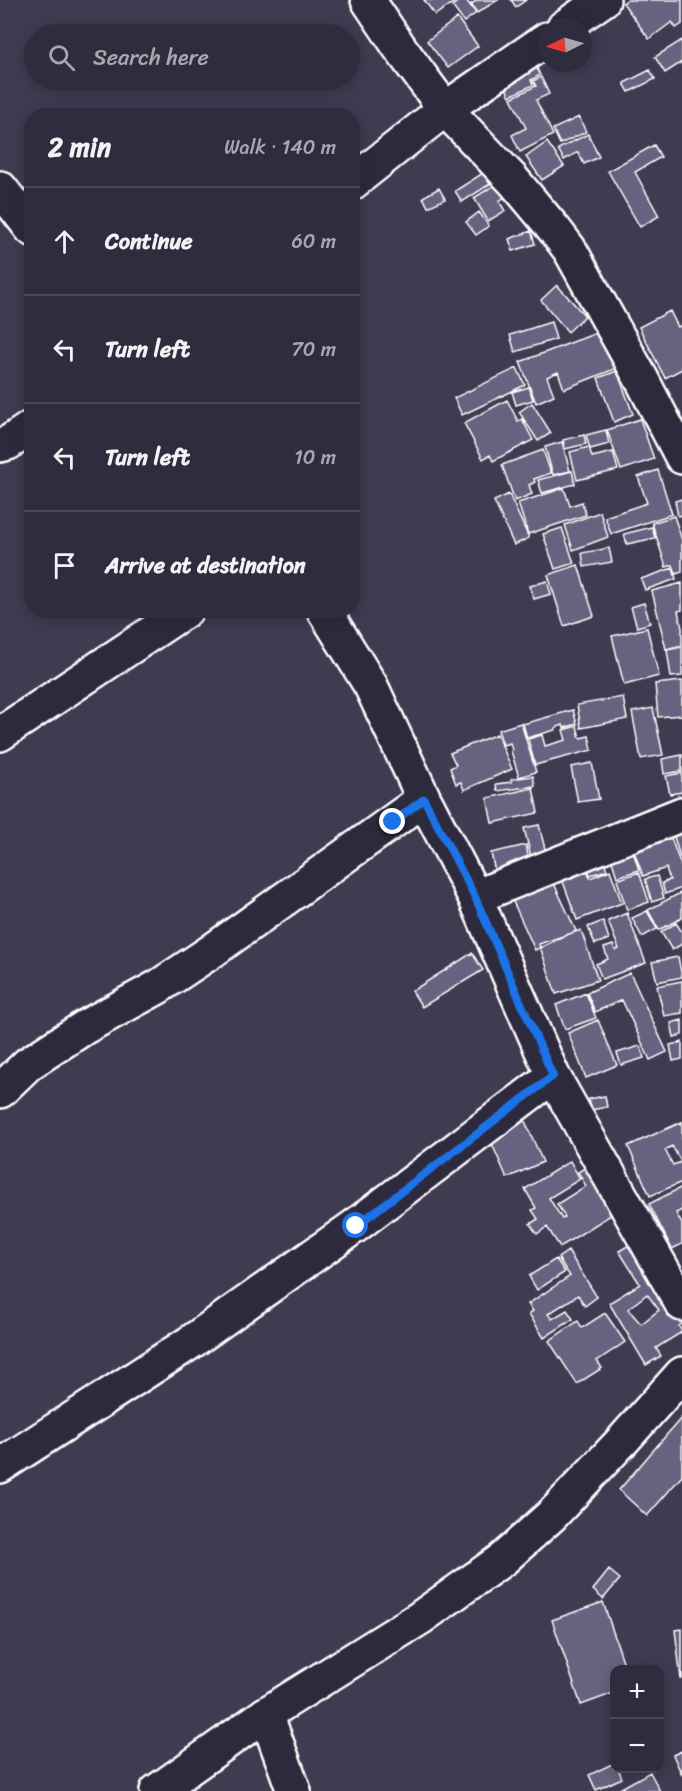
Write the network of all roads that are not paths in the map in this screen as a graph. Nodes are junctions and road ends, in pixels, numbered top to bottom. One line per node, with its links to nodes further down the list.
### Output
1 (368, 0): 5 (street)
2 (603, 0): 3 (street)
3 (577, 18)
4 (538, 45): 5 (street)
5 (445, 109): 6 (street); 11 (street)
6 (360, 177)
7 (0, 188): 8 (street)
8 (24, 218)
9 (24, 432): 10 (street)
10 (0, 445)
11 (682, 457)
12 (174, 618): 14 (street)
13 (329, 618): 15 (street)
14 (0, 734)
15 (424, 799): 17 (street); 19 (street)
16 (682, 814): 17 (street)
17 (475, 897): 18 (street)
18 (553, 1076): 20 (street); 22 (street)
19 (0, 1091)
20 (682, 1305)
21 (682, 1374): 23 (street)
22 (0, 1466)
23 (266, 1714): 24 (street); 25 (street)
24 (157, 1791)
25 (294, 1791)

